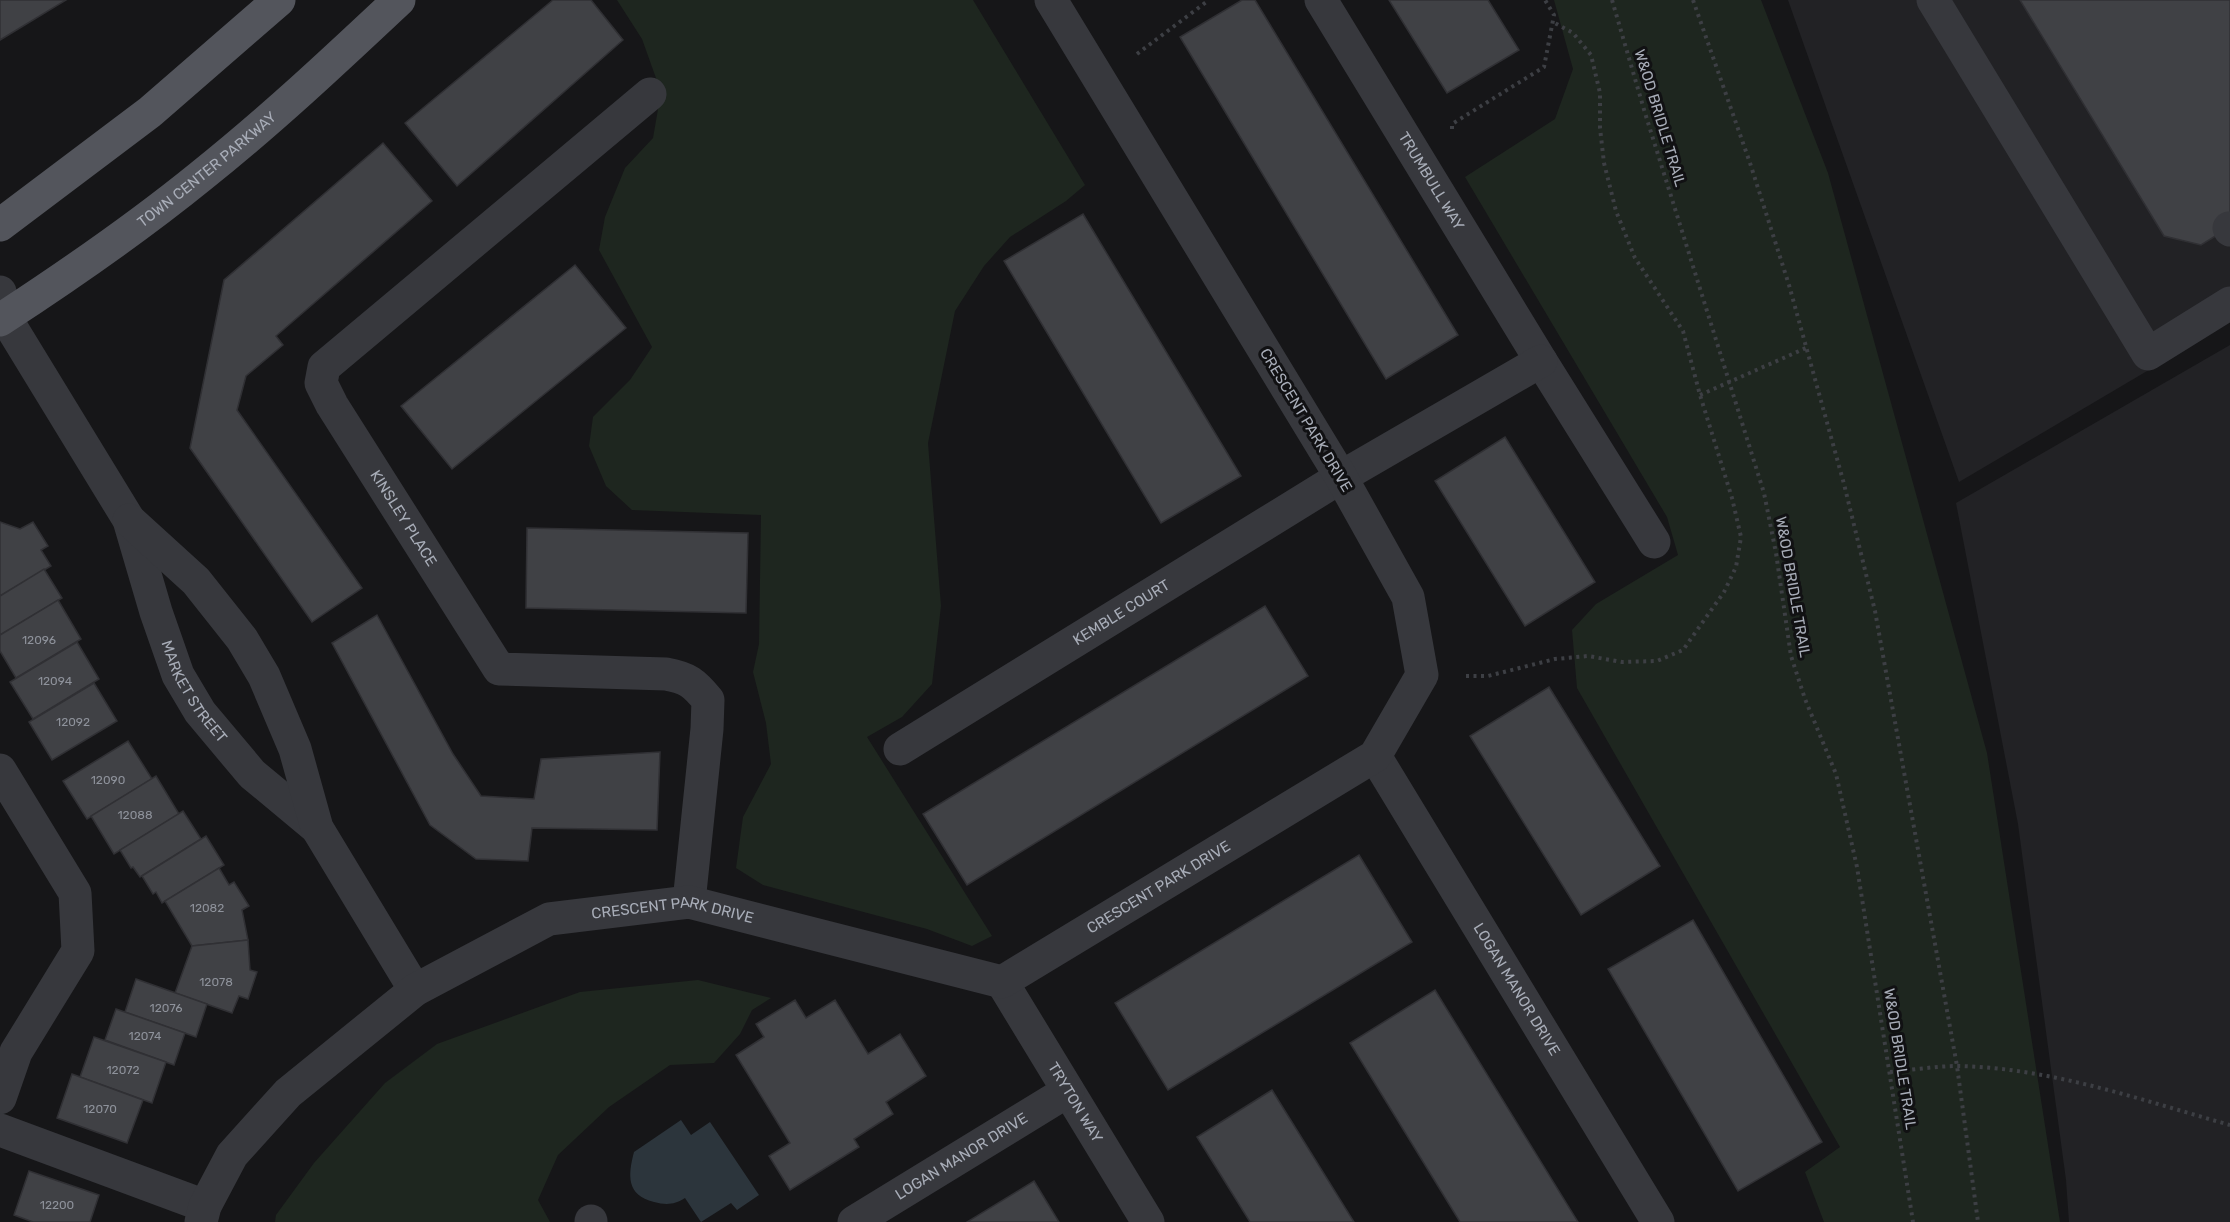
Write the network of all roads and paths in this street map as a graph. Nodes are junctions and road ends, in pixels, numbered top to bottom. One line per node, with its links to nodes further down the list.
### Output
1 (279, 0): 14 (main road)
2 (399, 0): 16 (main road, TOWN CENTER PARKWAY)
3 (1051, 0): 21 (street, CRESCENT PARK DRIVE)
4 (1209, 0): 11 (path)
5 (1321, 0): 18 (street, TRUMBULL WAY)
6 (1545, 0): 10 (path)
7 (1611, 0): 19 (path, W&OD BRIDLE TRAIL)
8 (1692, 0): 17 (path)
9 (1933, 0): 15 (street)
10 (1553, 22): 13 (path); 20 (path)
11 (1137, 54)
12 (650, 94): 29 (street, KINSLEY PLACE)
13 (1452, 129)
14 (0, 225)
15 (2230, 303)
16 (1, 310): 22 (street, MARKET STREET)
17 (1806, 348): 19 (path); 32 (path)
18 (1541, 361): 21 (street); 23 (street, TRUMBULL WAY)
19 (1730, 383): 20 (path); 33 (path, W&OD BRIDLE TRAIL)
20 (1700, 395): 24 (path)
21 (1341, 477): 25 (street, KEMBLE COURT); 26 (street, CRESCENT PARK DRIVE)
22 (129, 520): 28 (street, MARKET STREET); 28 (street, MARKET STREET)
23 (1654, 542)
24 (1466, 676)
25 (900, 749)
26 (1375, 756): 30 (street, CRESCENT PARK DRIVE); 41 (street, LOGAN MANOR DRIVE)
27 (0, 770): 35 (street)
28 (317, 828): 31 (street, MARKET STREET)
29 (689, 902): 30 (street, CRESCENT PARK DRIVE); 31 (street, CRESCENT PARK DRIVE)
30 (1002, 982): 34 (street, TRYTON WAY)
31 (415, 990): 38 (street, CRESCENT PARK DRIVE)
32 (1958, 1066): 33 (path); 36 (path); 43 (path)
33 (1890, 1072): 42 (path, W&OD BRIDLE TRAIL)
34 (1068, 1091): 39 (street, LOGAN MANOR DRIVE); 40 (street, TRYTON WAY)
35 (0, 1098)
36 (2230, 1125)
37 (0, 1130): 38 (street)
38 (203, 1214)
39 (854, 1222)
40 (1148, 1222)
41 (1658, 1222)
42 (1913, 1222)
43 (1978, 1222)

